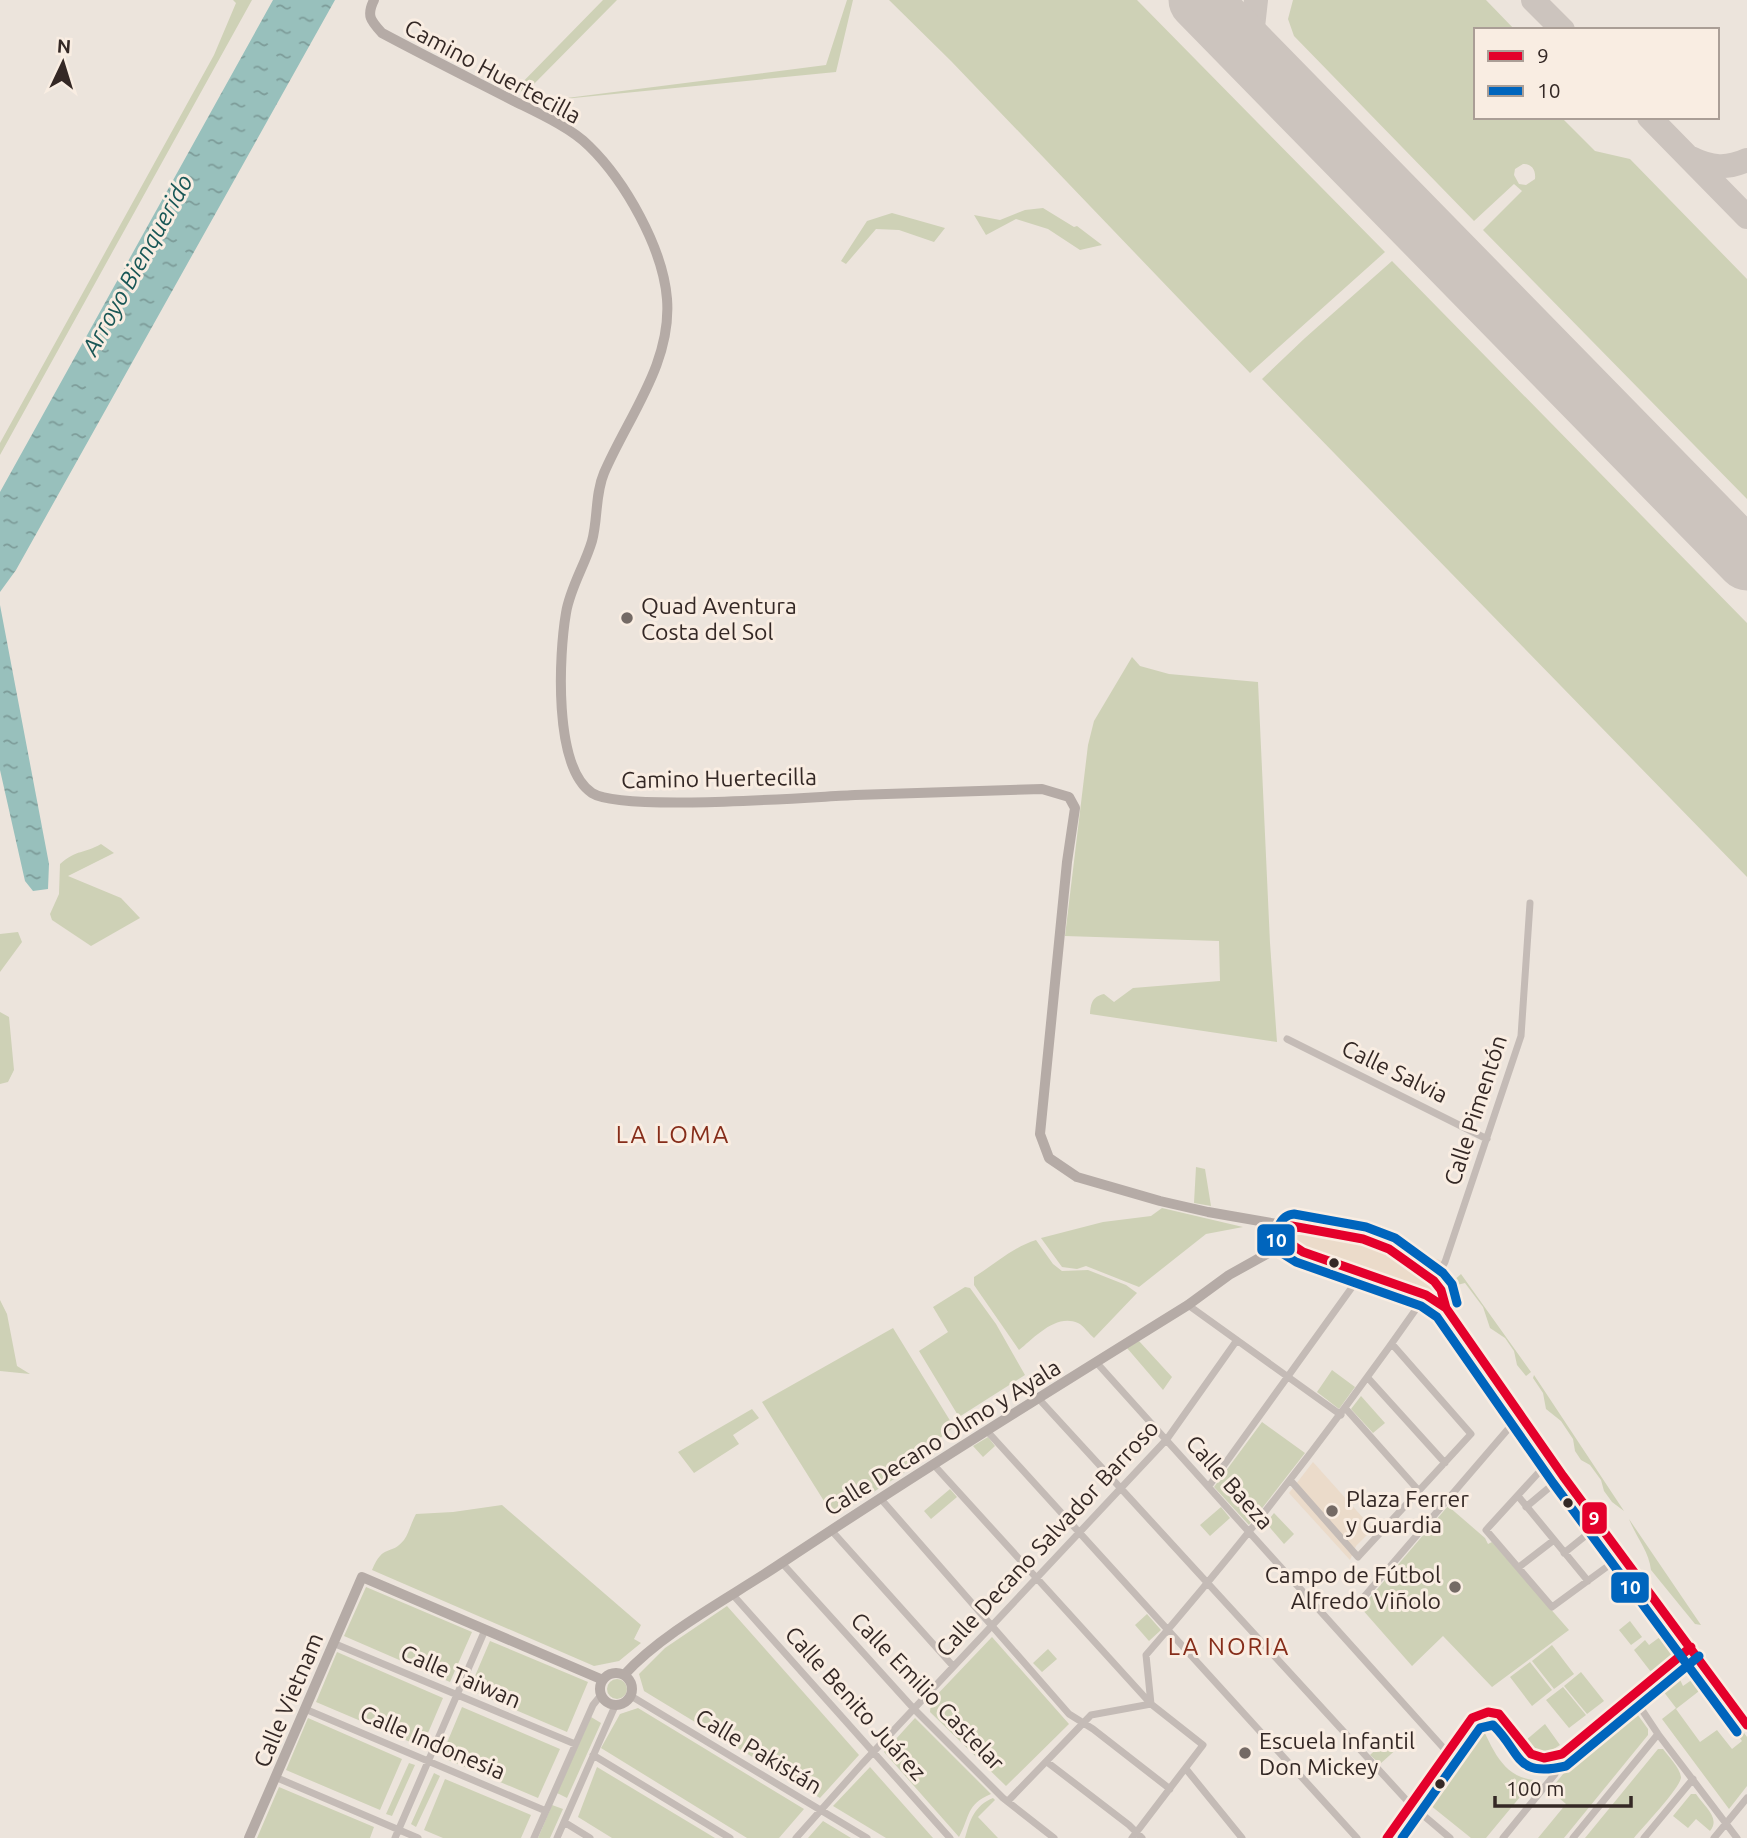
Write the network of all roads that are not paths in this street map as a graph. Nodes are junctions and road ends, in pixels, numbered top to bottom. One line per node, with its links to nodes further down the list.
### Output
1 (374, 0): 5 (street, Camino Huertecilla)
2 (1530, 903): 4 (street, Calle Pimentón)
3 (1287, 1039): 4 (street, Calle Salvia)
4 (1487, 1139): 8 (street, Calle Pimentón)
5 (1292, 1226): 6 (street); 8 (street)
6 (1288, 1242): 7 (street); 10 (street, Calle Decano Olmo y Ayala)
7 (1363, 1272): 9 (street); 15 (street)
8 (1434, 1281): 11 (street)
9 (1426, 1295): 11 (street); 13 (street)
10 (1188, 1306): 12 (street); 14 (street, Calle Decano Olmo y Ayala)
11 (1446, 1308): 19 (street)
12 (1237, 1340): 15 (street); 21 (street, Calle Decano Salvador Barroso)
13 (1392, 1343): 16 (street); 23 (street)
14 (1097, 1362): 17 (street, Calle Decano Olmo y Ayala); 21 (street, Calle Baeza)
15 (1288, 1378): 18 (street); 27 (street)
16 (1368, 1378): 18 (street); 23 (street)
17 (1038, 1398): 20 (street, Calle Decano Olmo y Ayala); 28 (street)
18 (1343, 1412): 26 (street); 29 (street)
19 (1521, 1414): 22 (street); 46 (street)
20 (987, 1431): 24 (street, Calle Decano Olmo y Ayala); 36 (street)
21 (1167, 1439): 27 (street, Calle Baeza); 28 (street, Calle Decano Salvador Barroso)
22 (1551, 1459): 25 (street); 30 (street)
23 (1445, 1463): 29 (street)
24 (933, 1464): 31 (street, Calle Decano Olmo y Ayala); 42 (street)
25 (1563, 1476): 32 (street); 33 (street)
26 (1290, 1481): 29 (street); 35 (street)
27 (1209, 1486): 35 (street, Calle Baeza)
28 (1123, 1488): 36 (street, Calle Decano Salvador Barroso); 44 (street)
29 (1419, 1491)
30 (1518, 1496): 32 (street); 41 (street)
31 (880, 1498): 34 (street, Calle Decano Olmo y Ayala); 47 (street)
32 (1526, 1507): 37 (street)
33 (1600, 1524): 38 (street); 39 (street)
34 (831, 1530): 40 (street, Calle Decano Olmo y Ayala); 52 (street)
35 (1250, 1532): 44 (street); 68 (street, Calle Baeza)
36 (1079, 1533): 42 (street, Calle Decano Salvador Barroso); 49 (street)
37 (1554, 1540): 38 (street); 41 (street)
38 (1564, 1553): 43 (street)
39 (1623, 1555): 43 (street); 51 (street)
40 (782, 1563): 45 (street, Calle Decano Olmo y Ayala); 62 (street, Calle Emilio Castelar)
41 (1519, 1567): 43 (street)
42 (1036, 1579): 47 (street, Calle Decano Salvador Barroso); 59 (street)
43 (1588, 1581)
44 (1208, 1582): 49 (street); 79 (street)
45 (733, 1595): 53 (street, Calle Decano Olmo y Ayala); 67 (street, Calle Benito Juárez)
46 (1363, 1598)
47 (992, 1625): 52 (street, Calle Decano Salvador Barroso); 63 (street)
48 (485, 1630): 50 (street, Calle Vietnam); 54 (street); 55 (street)
49 (1168, 1630): 59 (street); 98 (street)
50 (333, 1643): 55 (street, Calle Taiwan); 61 (street, Calle Vietnam)
51 (1691, 1647): 57 (street); 64 (street)
52 (953, 1667): 62 (street, Calle Decano Salvador Barroso)
53 (624, 1675): 54 (street); 58 (street)
54 (603, 1680): 56 (street)
55 (457, 1695): 66 (street, Calle Taiwan); 71 (street)
56 (601, 1695): 60 (street); 66 (street)
57 (1632, 1695): 65 (street); 69 (street)
58 (631, 1696): 60 (street); 80 (street, Calle Pakistán)
59 (1151, 1704): 63 (street); 73 (street)
60 (615, 1706): 70 (street)
61 (305, 1709): 71 (street, Calle Indonesia); 74 (street, Calle Vietnam)
62 (914, 1709): 67 (street, Calle Decano Salvador Barroso); 78 (street, Calle Emilio Castelar)
63 (1084, 1723): 72 (street); 76 (street)
64 (1747, 1725)
65 (1658, 1734): 75 (street); 102 (street)
66 (575, 1744): 81 (street)
67 (873, 1752): 80 (street, Calle Decano Salvador Barroso); 95 (street, Calle Benito Juárez)
68 (1448, 1753): 69 (street); 79 (street)
69 (1562, 1754): 101 (street)
70 (593, 1755): 82 (street); 92 (street)
71 (428, 1761): 81 (street, Calle Indonesia); 84 (street)
72 (1047, 1762): 78 (street); 85 (street)
73 (1186, 1769): 76 (street); 97 (street)
74 (275, 1777): 84 (street); 86 (street, Calle Vietnam)
75 (1693, 1779): 83 (street); 103 (street)
76 (1170, 1789): 85 (street)
77 (1747, 1798): 83 (street)
78 (1008, 1801): 96 (street, Calle Emilio Castelar)
79 (1410, 1804): 99 (street); 100 (street)
80 (820, 1810): 93 (street, Calle Decano Salvador Barroso); 94 (street, Calle Pakistán)
81 (545, 1811): 89 (street)
82 (564, 1822): 90 (street); 91 (street)
83 (1727, 1823): 104 (street); 105 (street)
84 (398, 1830): 87 (street); 88 (street)
85 (1137, 1836)
86 (249, 1838)
87 (395, 1838)
88 (418, 1838)
89 (534, 1838)
90 (558, 1838)
91 (590, 1838)
92 (730, 1838)
93 (796, 1838)
94 (867, 1838)
95 (950, 1838)
96 (1054, 1838)
97 (1242, 1838)
98 (1357, 1838)
99 (1387, 1838)
100 (1450, 1838)
101 (1503, 1838)
102 (1573, 1838)
103 (1644, 1838)
104 (1714, 1838)
105 (1737, 1838)

